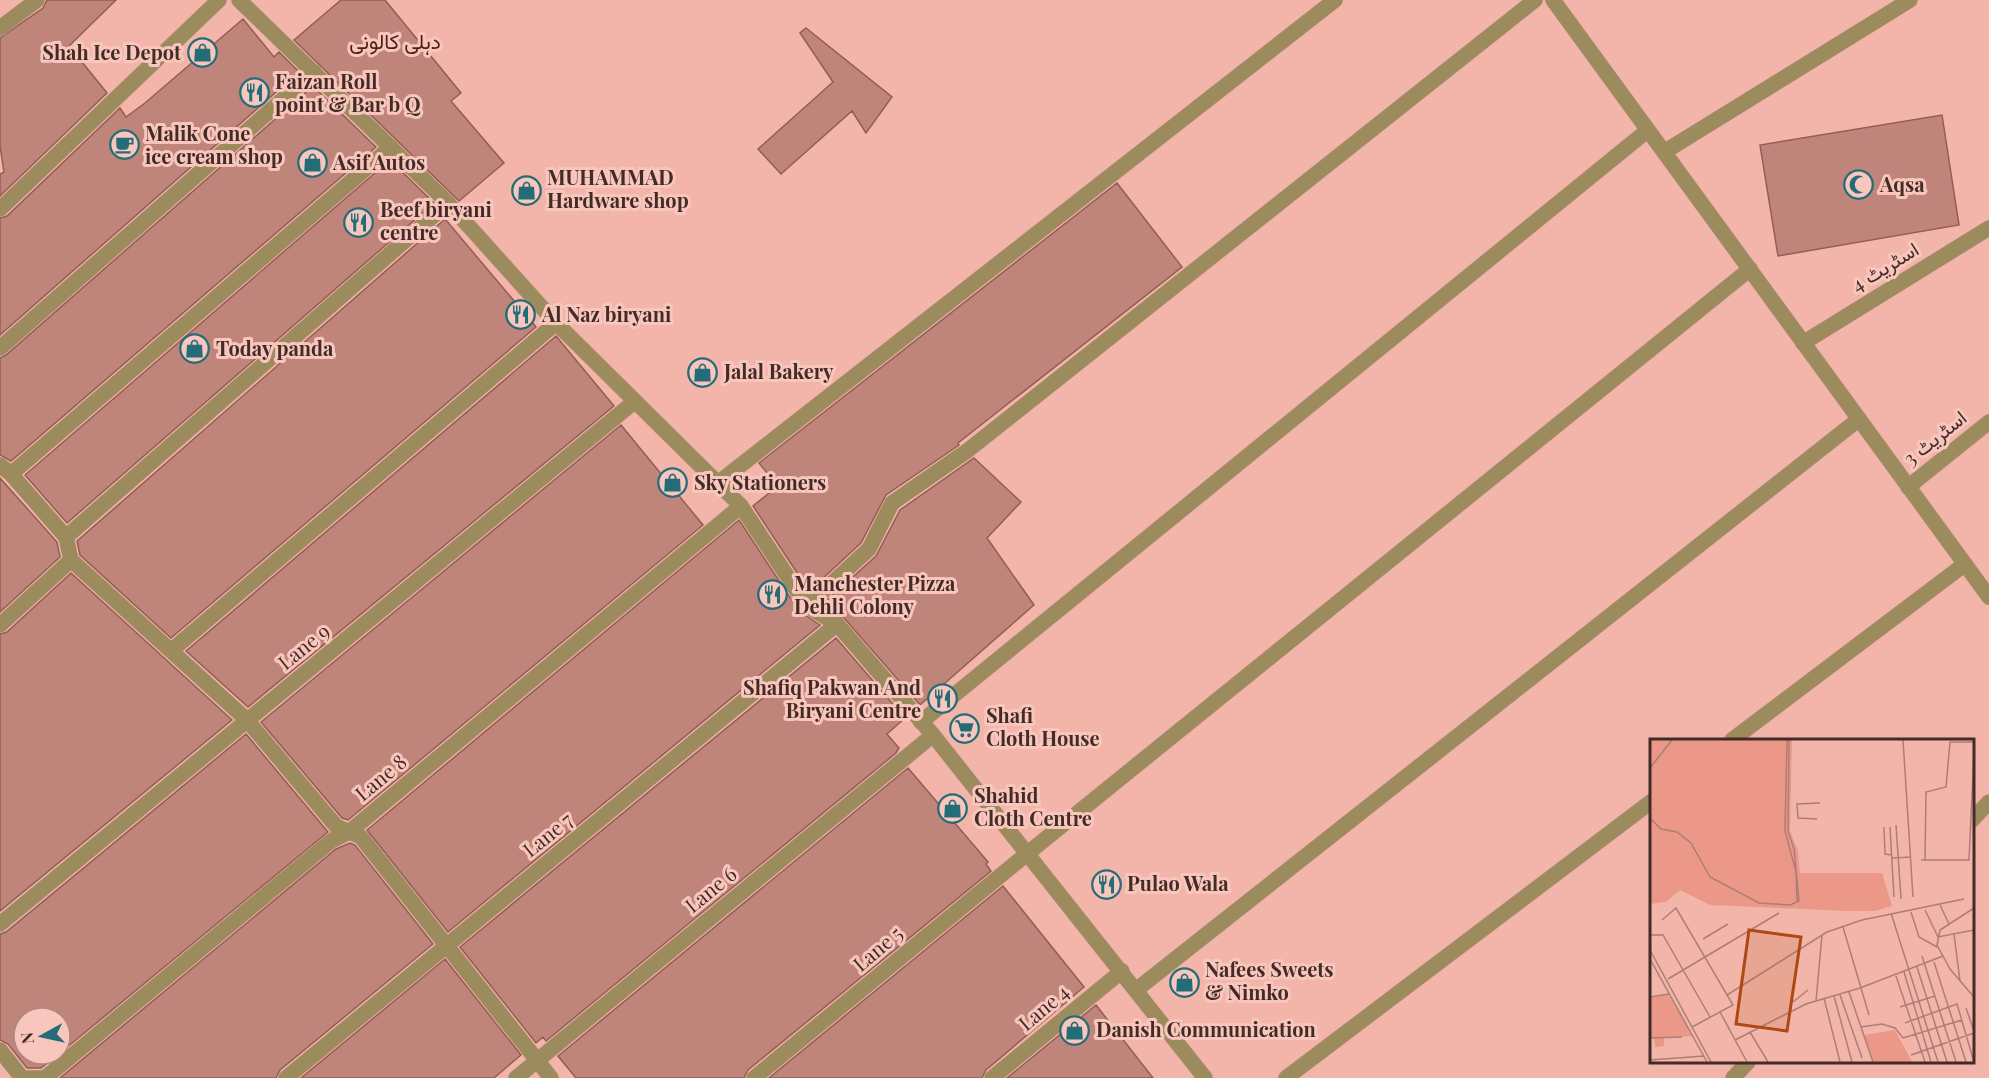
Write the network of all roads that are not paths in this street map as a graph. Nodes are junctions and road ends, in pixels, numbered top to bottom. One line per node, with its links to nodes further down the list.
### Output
1 (37, 0): 8 (street)
2 (219, 0): 14 (street)
3 (239, 0): 9 (street)
4 (1335, 0): 24 (street)
5 (1535, 0): 31 (street)
6 (1553, 0): 10 (street)
7 (1910, 0): 12 (street)
8 (0, 28)
9 (314, 72): 11 (street); 19 (street)
10 (1648, 130): 12 (street); 36 (street)
11 (391, 147): 13 (street); 23 (street)
12 (1664, 152): 16 (street)
13 (448, 203): 17 (street); 27 (street)
14 (0, 209)
15 (1989, 228): 18 (street, اسٹریٹ 4)
16 (1750, 269): 18 (street); 43 (street, Lane 5)
17 (556, 322): 20 (street); 34 (street)
18 (1803, 343): 21 (street)
19 (0, 348)
20 (634, 402): 24 (street); 35 (street, Lane 9)
21 (1859, 419): 25 (street); 47 (street)
22 (1989, 422): 25 (street, اسٹریٹ 3)
23 (6, 469): 27 (street)
24 (718, 483): 26 (street)
25 (1908, 487): 29 (street)
26 (741, 506): 31 (street); 42 (street, Lane 8)
27 (66, 537): 28 (street)
28 (71, 560): 33 (street); 34 (street)
29 (1965, 564): 30 (street); 38 (street)
30 (1989, 597)
31 (807, 606): 32 (street)
32 (837, 624): 36 (street); 45 (street, Lane 7)
33 (0, 625)
34 (172, 650): 35 (street)
35 (247, 720): 42 (street); 44 (street, Lane 9)
36 (921, 722): 37 (street)
37 (933, 735): 43 (street); 49 (street, Lane 6)
38 (1735, 739)
39 (1989, 802): 41 (street)
40 (1650, 803): 59 (street)
41 (1974, 818)
42 (349, 832): 45 (street); 51 (street, Lane 8)
43 (1028, 853): 46 (street); 56 (street, Lane 5)
44 (0, 924)
45 (448, 944): 49 (street); 53 (street, Lane 7)
46 (1122, 971): 47 (street); 57 (street, Lane 4)
47 (1136, 990): 58 (street)
48 (0, 1050): 52 (street)
49 (537, 1060): 54 (street, Lane 6); 55 (street)
50 (1747, 1063): 60 (street)
51 (47, 1077): 52 (street)
52 (23, 1078)
53 (286, 1078)
54 (516, 1078)
55 (552, 1078)
56 (754, 1078)
57 (992, 1078)
58 (1205, 1078)
59 (1286, 1078)
60 (1733, 1078)

